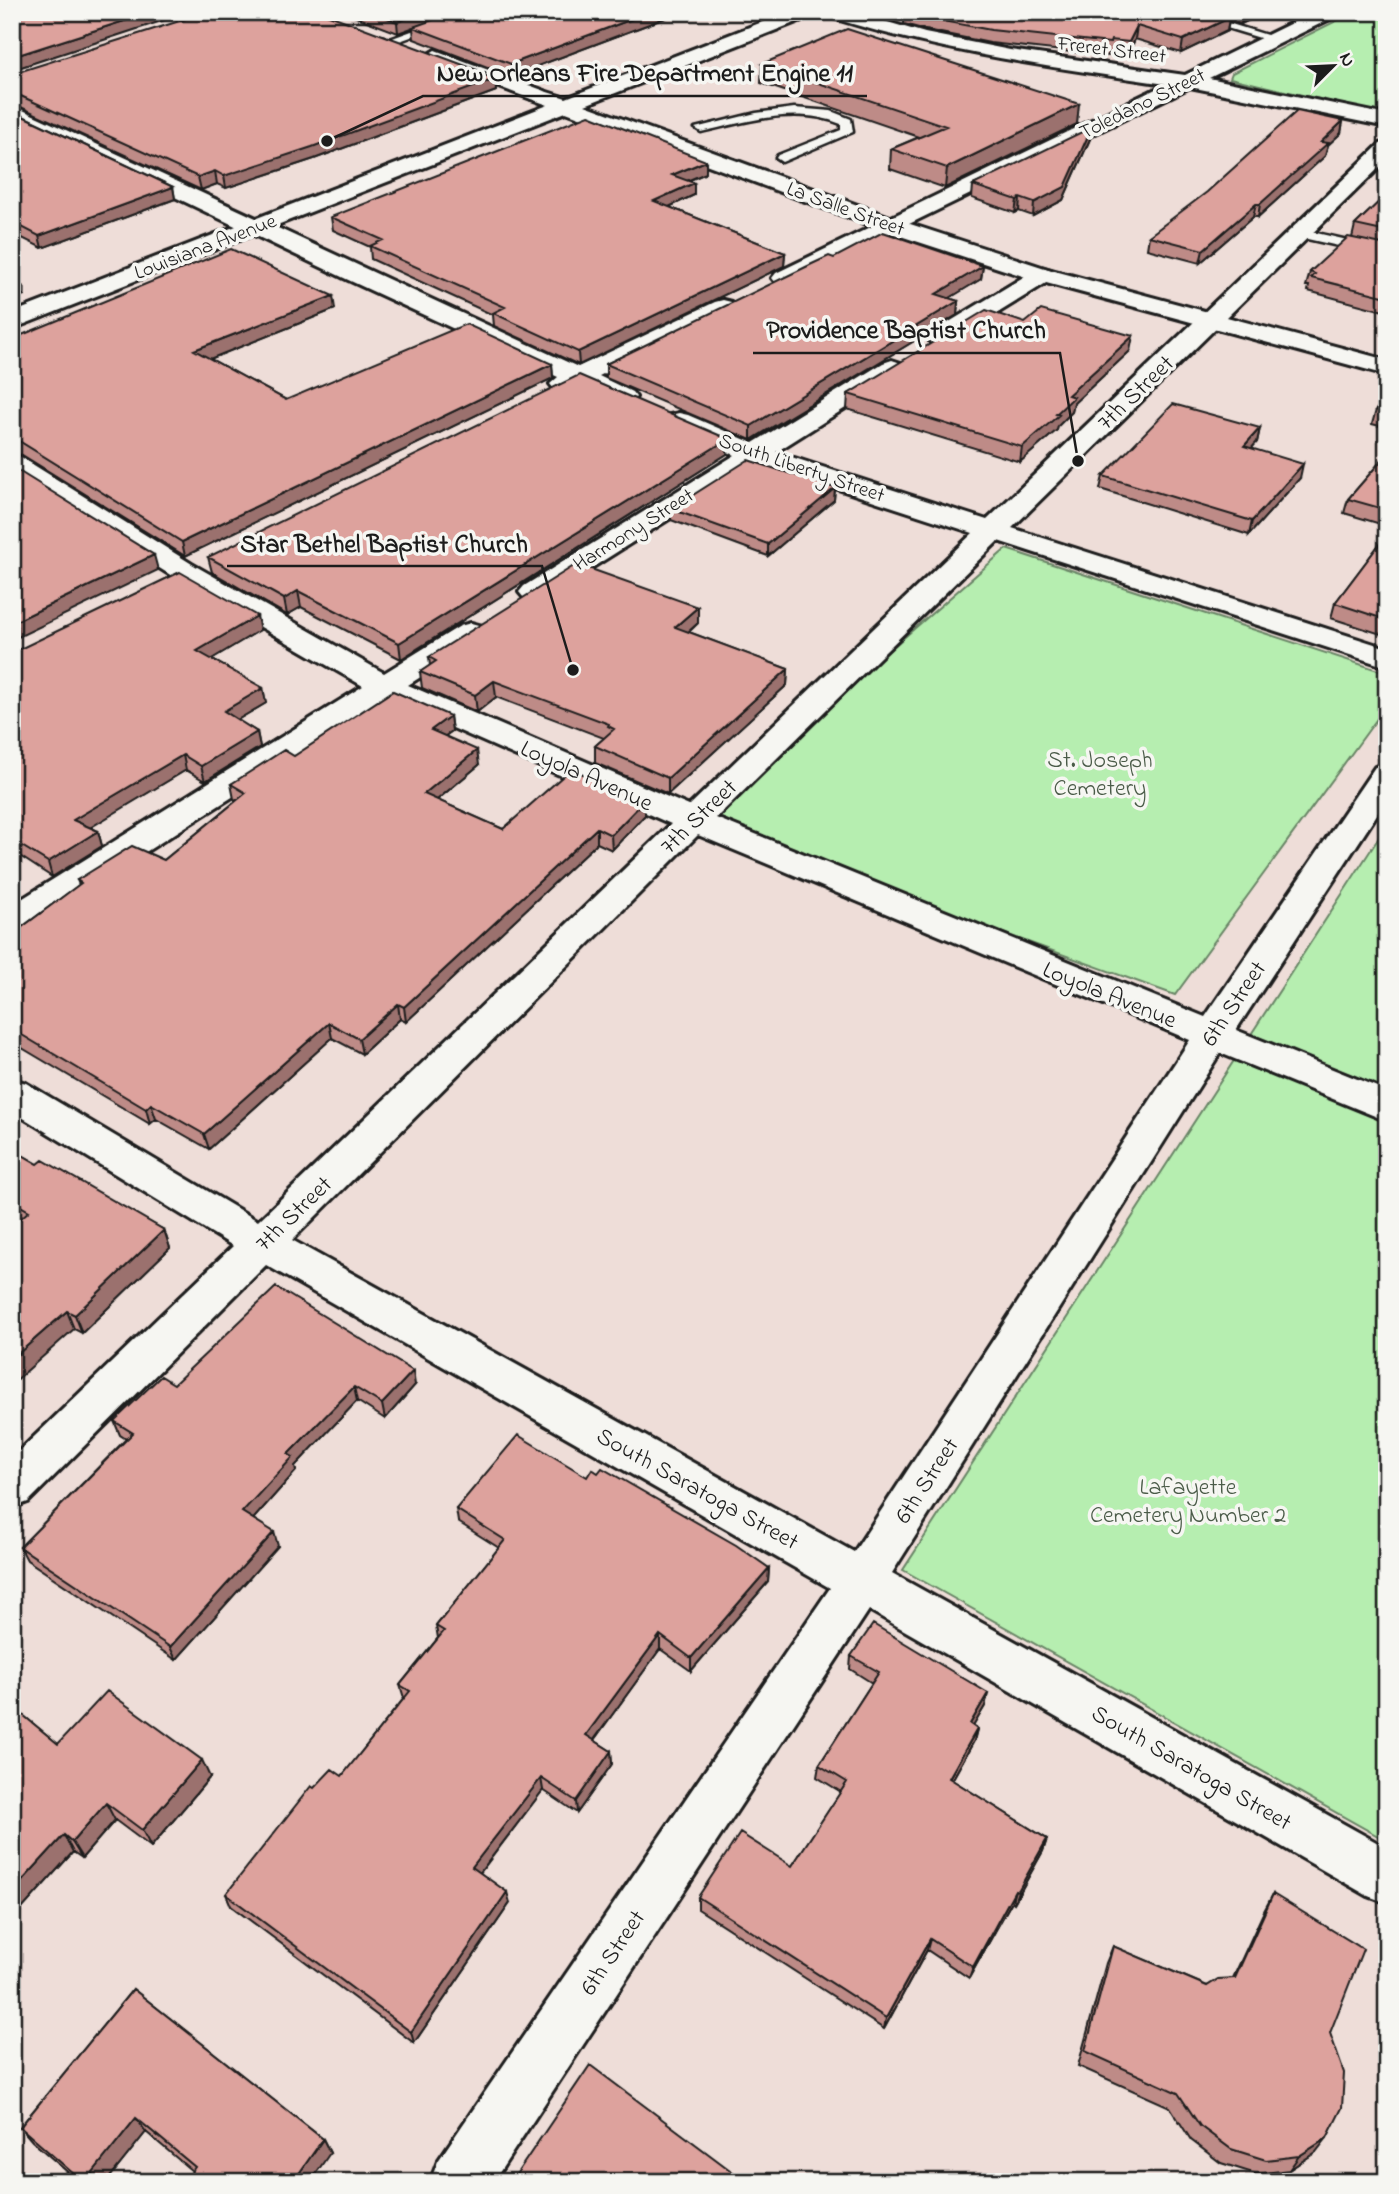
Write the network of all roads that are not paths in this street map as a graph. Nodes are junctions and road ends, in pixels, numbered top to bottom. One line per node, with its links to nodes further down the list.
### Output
1 (475, 12): 8 (lane)
2 (805, 12): 11 (street, Louisiana Avenue)
3 (834, 12): 9 (street, Freret Street)
4 (1179, 12): 7 (lane)
5 (1329, 12): 7 (street, Toledano Street)
6 (374, 33): 8 (street, La Salle Street)
7 (1274, 38): 9 (street, Toledano Street)
8 (393, 40): 12 (street, La Salle Street)
9 (1186, 81): 16 (street, Freret Street); 28 (street, Toledano Street)
10 (568, 90): 11 (street, Louisiana Avenue); 12 (street, La Salle Street); 24 (street, Louisiana Avenue); 32 (street, La Salle Street)
11 (603, 92): 13 (street)
12 (538, 95): 17 (street)
13 (638, 105)
14 (12, 111): 27 (street)
15 (676, 119): 18 (street)
16 (1387, 121)
17 (458, 125)
18 (701, 128): 19 (street); 23 (lane)
19 (736, 141)
20 (1387, 149): 33 (street, 7th Street)
21 (759, 150): 23 (street, La Salle Street)
22 (369, 158): 24 (street)
23 (782, 158): 25 (street, La Salle Street)
24 (399, 171): 29 (street, Louisiana Avenue)
25 (817, 172)
26 (888, 198): 28 (street, La Salle Street)
27 (225, 211): 29 (street, Louisiana Avenue); 31 (street, Louisiana Avenue)
28 (923, 211): 30 (street, La Salle Street); 32 (street, Toledano Street)
29 (253, 214): 41 (street, Louisiana Avenue); 43 (street, South Liberty Street)
30 (949, 219)
31 (199, 221)
32 (893, 226): 35 (street, La Salle Street); 37 (street, Toledano Street)
33 (1298, 233): 34 (lane); 40 (street, 7th Street)
34 (1387, 253)
35 (1043, 275): 40 (street, La Salle Street); 45 (street, Harmony Street)
36 (44, 281): 38 (street)
37 (765, 288)
38 (14, 291)
39 (740, 299): 43 (street)
40 (1223, 306): 42 (street, La Salle Street); 47 (street, 7th Street)
41 (12, 322)
42 (1387, 368)
43 (577, 377): 44 (street); 45 (street, South Liberty Street)
44 (540, 395)
45 (753, 453): 47 (street, South Liberty Street); 49 (street, Harmony Street)
46 (12, 463): 49 (street, Loyola Avenue)
47 (992, 531): 48 (street, South Liberty Street); 51 (street, 7th Street)
48 (1387, 658)
49 (386, 687): 51 (street, Loyola Avenue); 52 (street, Harmony Street)
50 (1387, 774): 53 (street, 6th Street)
51 (693, 821): 53 (street, Loyola Avenue); 56 (street, 7th Street)
52 (12, 921)
53 (1212, 1035): 55 (street, Loyola Avenue); 58 (street, 6th Street)
54 (12, 1093): 56 (street, South Saratoga Street)
55 (1387, 1107)
56 (262, 1243): 57 (street, 7th Street); 58 (street, South Saratoga Street)
57 (12, 1488)
58 (862, 1580): 59 (street, South Saratoga Street); 60 (street, 6th Street)
59 (1387, 1877)
60 (458, 2182)

